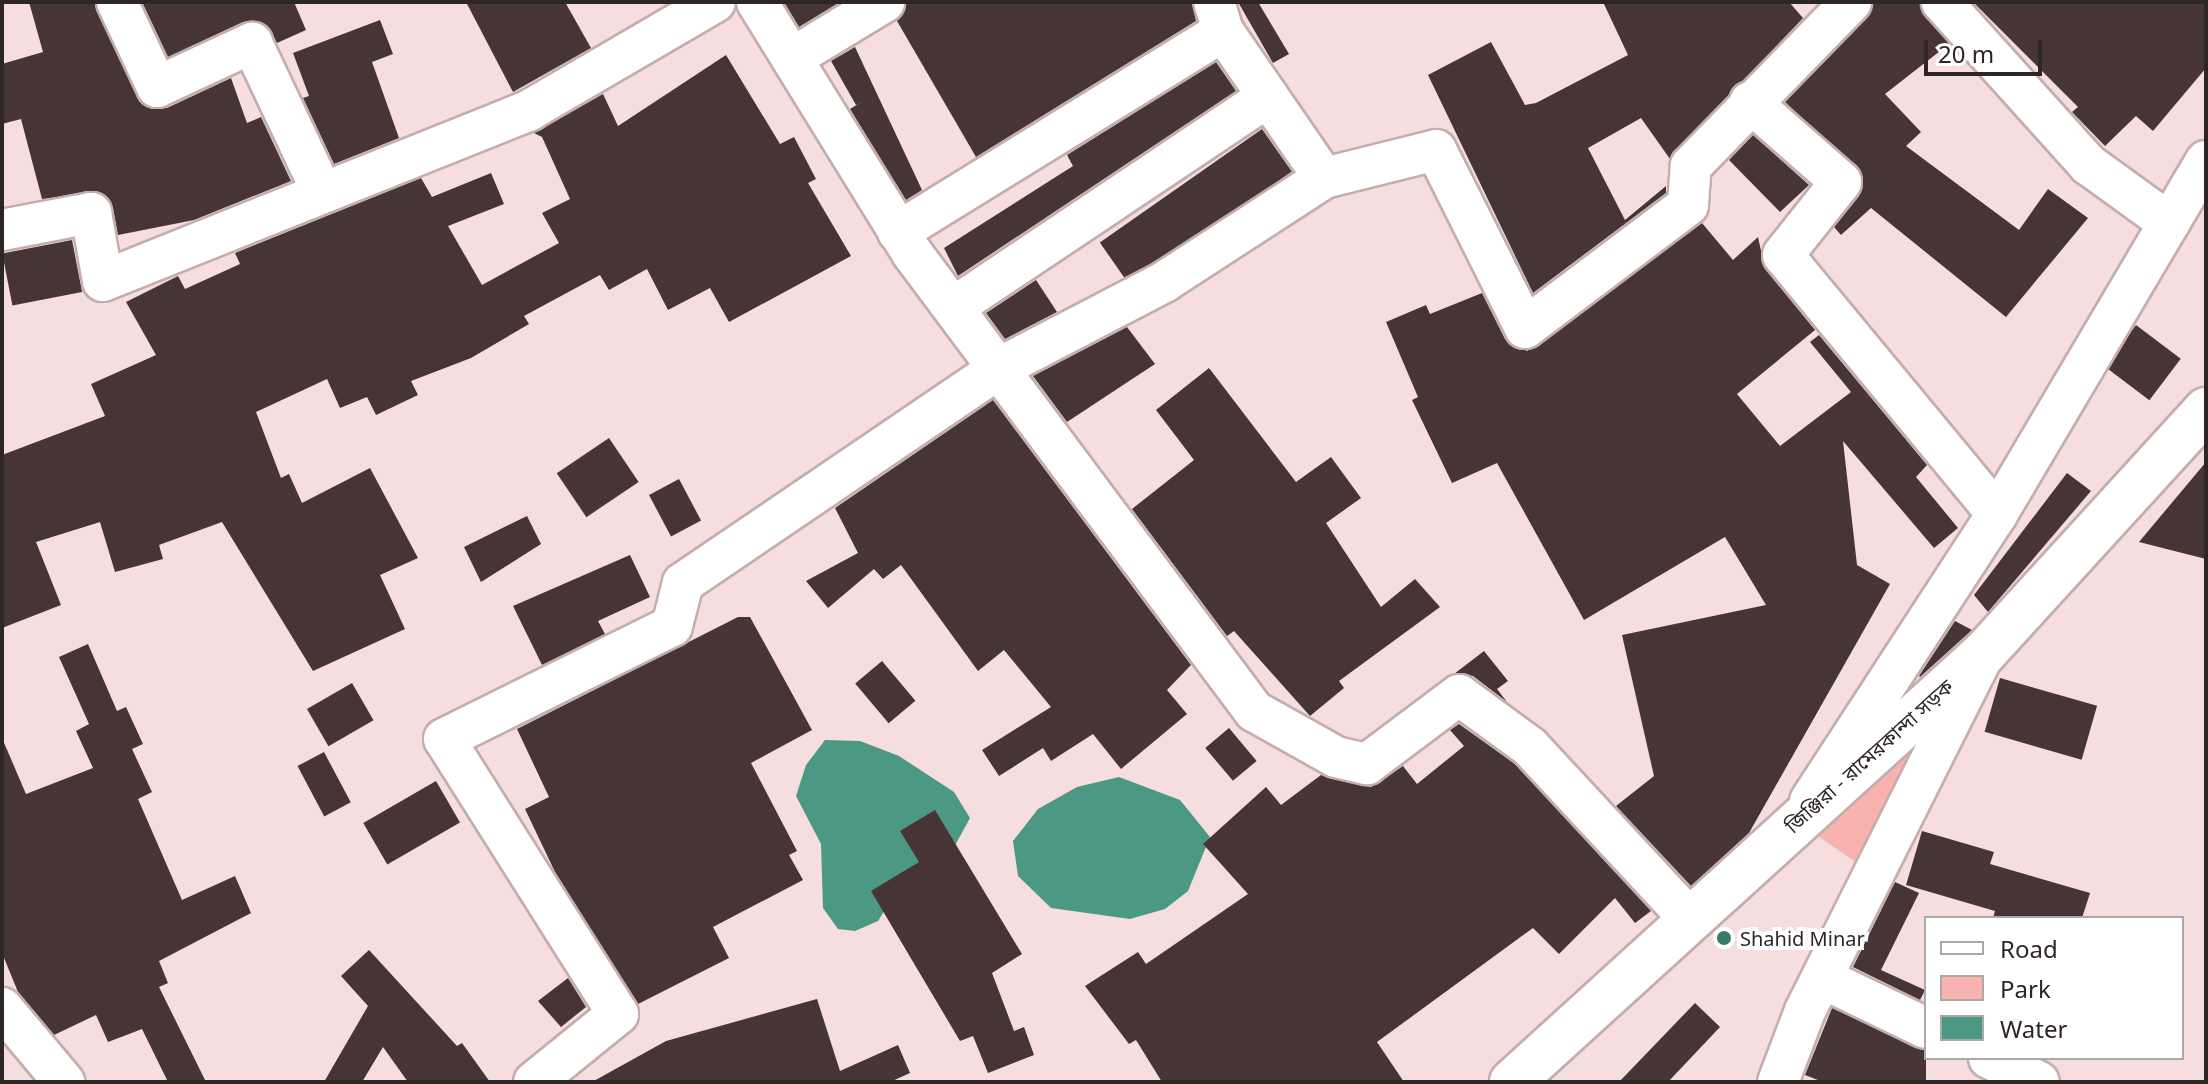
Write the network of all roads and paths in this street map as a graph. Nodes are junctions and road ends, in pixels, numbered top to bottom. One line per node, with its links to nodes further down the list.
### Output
1 (117, 2): 13 (street)
2 (715, 2): 13 (street)
3 (757, 2): 8 (street)
4 (884, 2): 8 (street)
5 (1942, 2): 14 (street)
6 (1829, 10): 10 (street)
7 (1218, 17): 9 (street); 16 (street)
8 (792, 58): 16 (street)
9 (1268, 97): 12 (street); 17 (street)
10 (1750, 102): 12 (street); 20 (street)
11 (2206, 161): 14 (street)
12 (1324, 178): 18 (street)
13 (322, 192): 15 (street)
14 (2169, 223): 20 (street)
15 (2, 230)
16 (898, 232): 17 (street)
17 (954, 307): 18 (street)
18 (1001, 367): 23 (street); 29 (street)
19 (2206, 410): 21 (main road, জিঞ্জিরা - রামেরকান্দা সড়ক)
20 (1997, 514): 22 (street)
21 (1985, 652): 22 (main road, জিঞ্জিরা - রামেরকান্দা সড়ক); 24 (street)
22 (1796, 821): 23 (main road, জিঞ্জিরা - রামেরকান্দা সড়ক)
23 (1690, 919): 30 (main road, জিঞ্জিরা - রামেরকান্দা সড়ক)
24 (1822, 978): 26 (street); 31 (street)
25 (2, 1008): 28 (street)
26 (1924, 1027)
27 (1993, 1060): 32 (street)
28 (64, 1082)
29 (534, 1082)
30 (1512, 1082)
31 (1778, 1082)
32 (2039, 1082)

